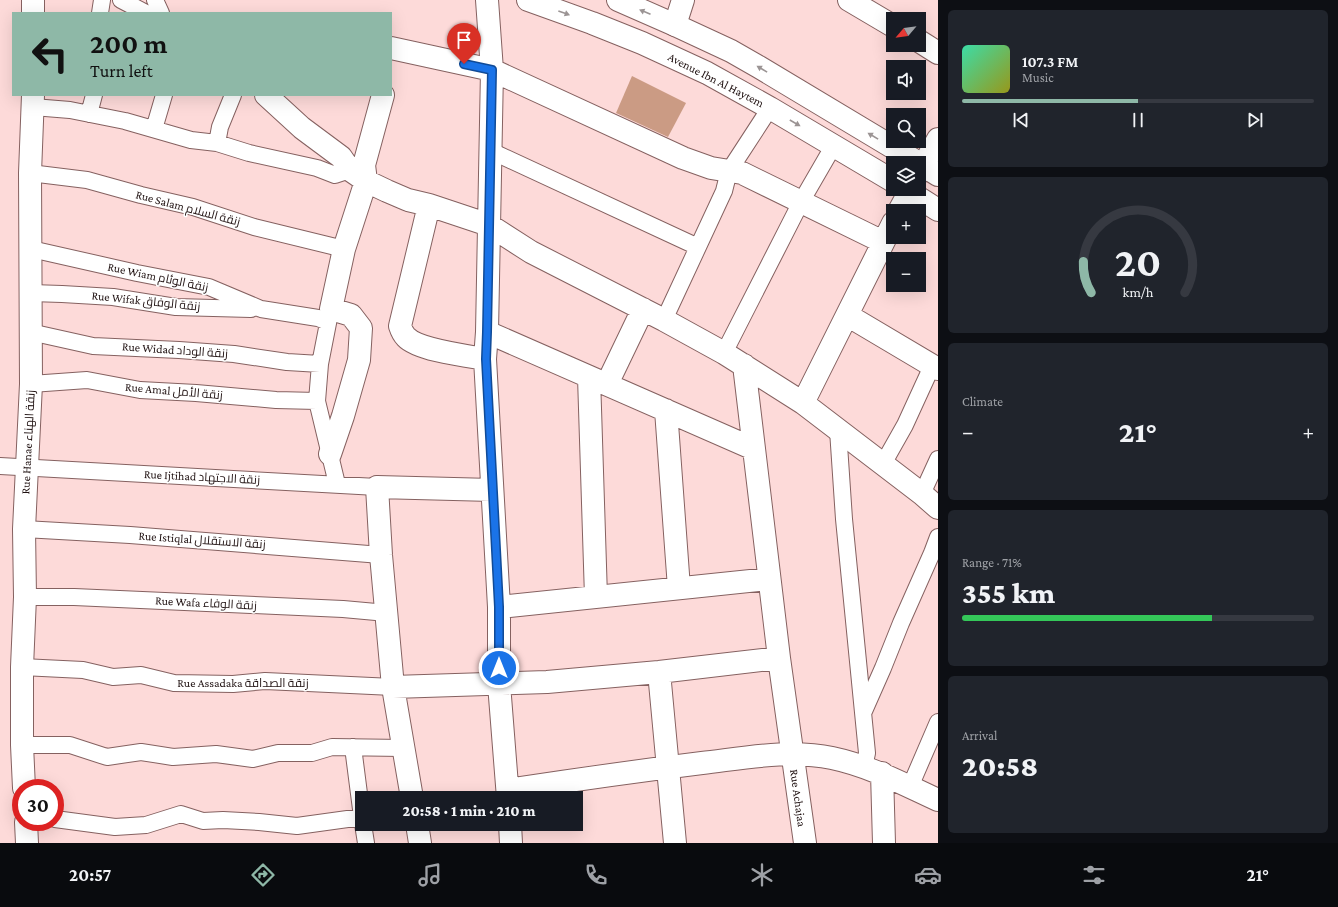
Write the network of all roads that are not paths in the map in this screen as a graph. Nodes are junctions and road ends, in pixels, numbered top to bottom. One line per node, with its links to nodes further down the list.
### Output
1 (33, 0): 10 (street)
2 (102, 0): 11 (street)
3 (122, 0): 12 (street)
4 (155, 0): 13 (street)
5 (487, 0): 19 (street)
6 (528, 0): 26 (street, Avenue Ibn Al Haytem, one-way to 26)
7 (618, 0): 15 (street, one-way to 7)
8 (683, 0): 15 (street)
9 (849, 0): 14 (street)
10 (33, 12)
11 (100, 12)
12 (144, 12)
13 (161, 12)
14 (886, 22)
15 (676, 25): 33 (street, one-way to 15)
16 (926, 46): 18 (street)
17 (392, 52): 19 (street)
18 (938, 53)
19 (492, 70): 32 (street); 35 (street)
20 (94, 96): 27 (street)
21 (164, 96): 28 (street)
22 (233, 96): 30 (street)
23 (267, 96): 37 (street)
24 (383, 96): 37 (street)
25 (33, 101): 27 (street); 36 (street, Rue Hanae زنقة الهناء)
26 (770, 108): 31 (street, Avenue Ibn Al Haytem, one-way to 31); 35 (street)
27 (89, 114): 28 (street)
28 (154, 129): 30 (street)
29 (938, 139): 34 (street)
30 (217, 143): 37 (street)
31 (834, 145): 38 (street, Avenue Ibn Al Haytem); 40 (street)
32 (491, 151): 43 (street); 46 (street)
33 (904, 156)
34 (926, 162)
35 (729, 171): 40 (street); 46 (street)
36 (30, 173): 47 (street, Rue Hanae زنقة الهناء); 48 (street, Rue Salam زنقة السلام)
37 (358, 175): 41 (street); 48 (street)
38 (886, 177)
39 (916, 196): 42 (street, Avenue Ibn Al Haytem)
40 (801, 202): 45 (street); 57 (street)
41 (429, 205): 43 (street); 58 (street)
42 (938, 210)
43 (489, 225): 51 (street); 56 (street)
44 (886, 236): 45 (street)
45 (883, 242): 53 (street)
46 (698, 247): 54 (street)
47 (31, 249): 49 (street, Rue Hanae زنقة الهناء); 50 (street, Rue Wiam زنقة الوئام)
48 (344, 250): 52 (street)
49 (31, 293): 50 (street, Rue Wifak زنقة الوفاق); 55 (street, Rue Hanae زنقة الهناء)
50 (261, 309): 52 (street, Rue Wiam زنقة الوئام)
51 (643, 309): 54 (street); 62 (street)
52 (329, 316): 59 (street); 69 (street)
53 (847, 316): 61 (street); 65 (street)
54 (664, 320): 57 (street)
55 (30, 332): 59 (street, Rue Widad زنقة الوداد); 63 (street, Rue Hanae زنقة الهناء)
56 (487, 332): 58 (street); 62 (street)
57 (724, 353): 60 (street)
58 (486, 359): 76 (street)
59 (320, 364): 64 (street)
60 (744, 365): 65 (street); 68 (street, Rue Achajaa)
61 (935, 367): 71 (street)
62 (598, 381): 66 (street); 85 (street)
63 (31, 384): 64 (street, Rue Amal زنقة الأمل); 73 (street, Rue Hanae زنقة الهناء)
64 (318, 401): 69 (street)
65 (803, 403): 67 (street)
66 (666, 410): 68 (street); 83 (street)
67 (838, 430): 71 (street); 93 (street)
68 (754, 449): 82 (street, Rue Achajaa)
69 (330, 454): 74 (street)
70 (938, 459): 77 (street)
71 (883, 464): 77 (street)
72 (0, 466): 73 (street, Rue Ijtihad زنقة الاجتهاد)
73 (26, 468): 74 (street, Rue Ijtihad زنقة الاجتهاد); 79 (street, Rue Hanae زنقة الهناء)
74 (337, 484): 75 (street, Rue Ijtihad زنقة الاجتهاد)
75 (377, 487): 76 (street); 81 (street)
76 (492, 490): 86 (street)
77 (922, 494): 78 (street)
78 (938, 508)
79 (24, 529): 81 (street, Rue Istiqlal زنقة الاستقلال); 84 (street, Rue Hanae زنقة الهناء)
80 (938, 537): 93 (street)
81 (381, 555): 87 (street)
82 (770, 579): 83 (street); 88 (street, Rue Achajaa)
83 (679, 588): 85 (street)
84 (25, 597): 87 (street, Rue Wafa زنقة الوفاء); 89 (street, Rue Hanae زنقة الهناء)
85 (596, 597): 86 (street)
86 (499, 607): 91 (street)
87 (387, 613): 92 (street)
88 (779, 658): 90 (street); 98 (street, Rue Achajaa)
89 (22, 667): 92 (street, Rue Assadaka زنقة الصداقة); 95 (street, Rue Hanae زنقة الهناء)
90 (659, 672): 91 (street); 99 (street)
91 (499, 684): 92 (street); 105 (street)
92 (393, 687): 97 (street)
93 (863, 712): 100 (street)
94 (938, 722): 102 (street)
95 (22, 745): 96 (street); 101 (street, Rue Hanae زنقة الهناء)
96 (353, 746): 97 (street); 103 (street)
97 (403, 748): 104 (street)
98 (792, 753): 99 (street); 100 (street); 119 (street, Rue Achajaa)
99 (667, 768): 106 (street); 118 (street)
100 (873, 770): 102 (street); 120 (street)
101 (24, 779)
102 (910, 787): 107 (street)
103 (359, 791)
104 (411, 791)
105 (508, 791)
106 (526, 791)
107 (938, 800)
108 (355, 818): 109 (street)
109 (64, 820)
110 (26, 831): 114 (street)
111 (364, 831): 115 (street)
112 (418, 831): 116 (street)
113 (510, 831): 117 (street)
114 (26, 843)
115 (366, 843)
116 (420, 843)
117 (511, 843)
118 (675, 843)
119 (805, 843)
120 (884, 843)

